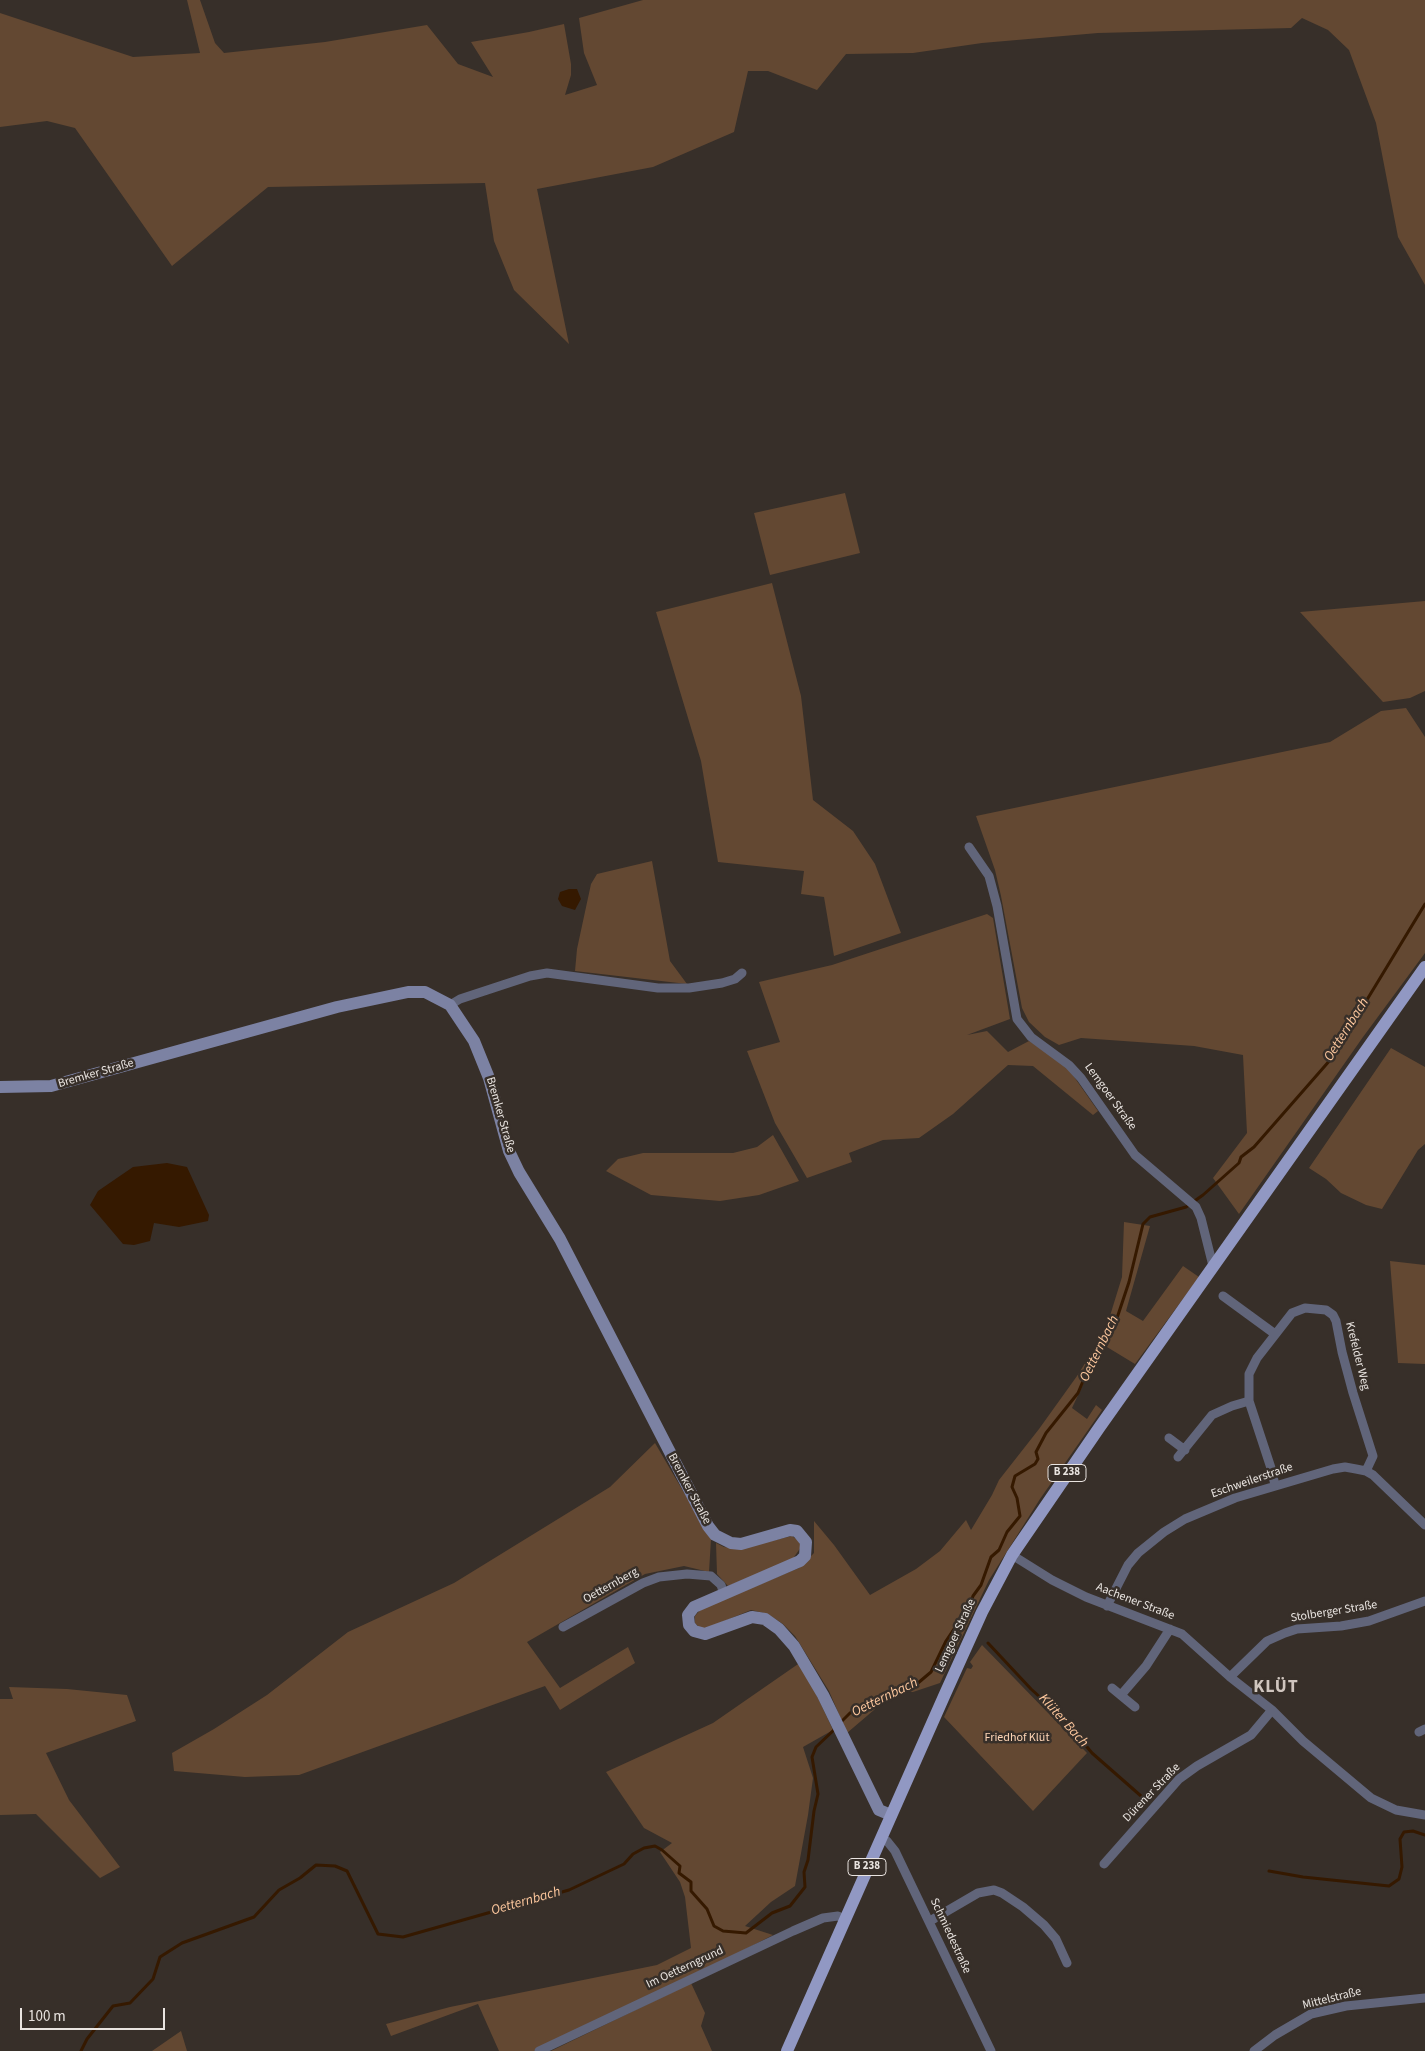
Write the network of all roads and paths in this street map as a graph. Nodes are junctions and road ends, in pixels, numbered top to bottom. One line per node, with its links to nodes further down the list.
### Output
1 (969, 846): 6 (street, Lemgoer Straße)
2 (1425, 967): 6 (main road, Lemgoer Straße / B 238)
3 (742, 973): 4 (street)
4 (450, 1005): 5 (street, Bremker Straße); 17 (street, Bremker Straße)
5 (0, 1087)
6 (1213, 1266): 16 (main road, Lemgoer Straße / B 238)
7 (1223, 1296): 8 (street)
8 (1275, 1334): 9 (street, Krefelder Weg); 13 (street, Krefelder Weg)
9 (1249, 1401): 11 (street); 14 (street, Krefelder Weg)
10 (1169, 1438): 11 (street)
11 (1185, 1450): 12 (street)
12 (1178, 1457)
13 (1366, 1471): 14 (street, Eschweilerstraße); 15 (street, Eschweilerstraße)
14 (1275, 1485): 19 (street, Eschweilerstraße)
15 (1425, 1525)
16 (1012, 1555): 19 (street, Aachener Straße); 27 (main road, Lemgoer Straße / B 238)
17 (724, 1594): 20 (street, Oetternberg); 27 (street, Bremker Straße)
18 (1425, 1601): 22 (street, Stolberger Straße)
19 (1107, 1606): 21 (street, Aachener Straße)
20 (563, 1627)
21 (1170, 1629): 22 (street, Aachener Straße); 24 (street)
22 (1230, 1677): 26 (street, Aachener Straße)
23 (1112, 1688): 24 (street)
24 (1121, 1695): 25 (street)
25 (1135, 1708)
26 (1272, 1710): 28 (street, Aachener Straße); 30 (street, Dürener Straße)
27 (891, 1815): 29 (main road, Lemgoer Straße / B 238)
28 (1425, 1815)
29 (880, 1839): 31 (main road, Lemgoer Straße / B 238); 32 (street, Schmiedestraße)
30 (1104, 1864)
31 (844, 1919): 35 (street, Im Oetterngrund); 36 (main road, Lemgoer Straße / B 238)
32 (930, 1921): 33 (street); 37 (street, Schmiedestraße)
33 (1068, 1963)
34 (1425, 1998): 38 (street, Mittelstraße)
35 (539, 2051)
36 (788, 2051)
37 (991, 2051)
38 (1254, 2051)

